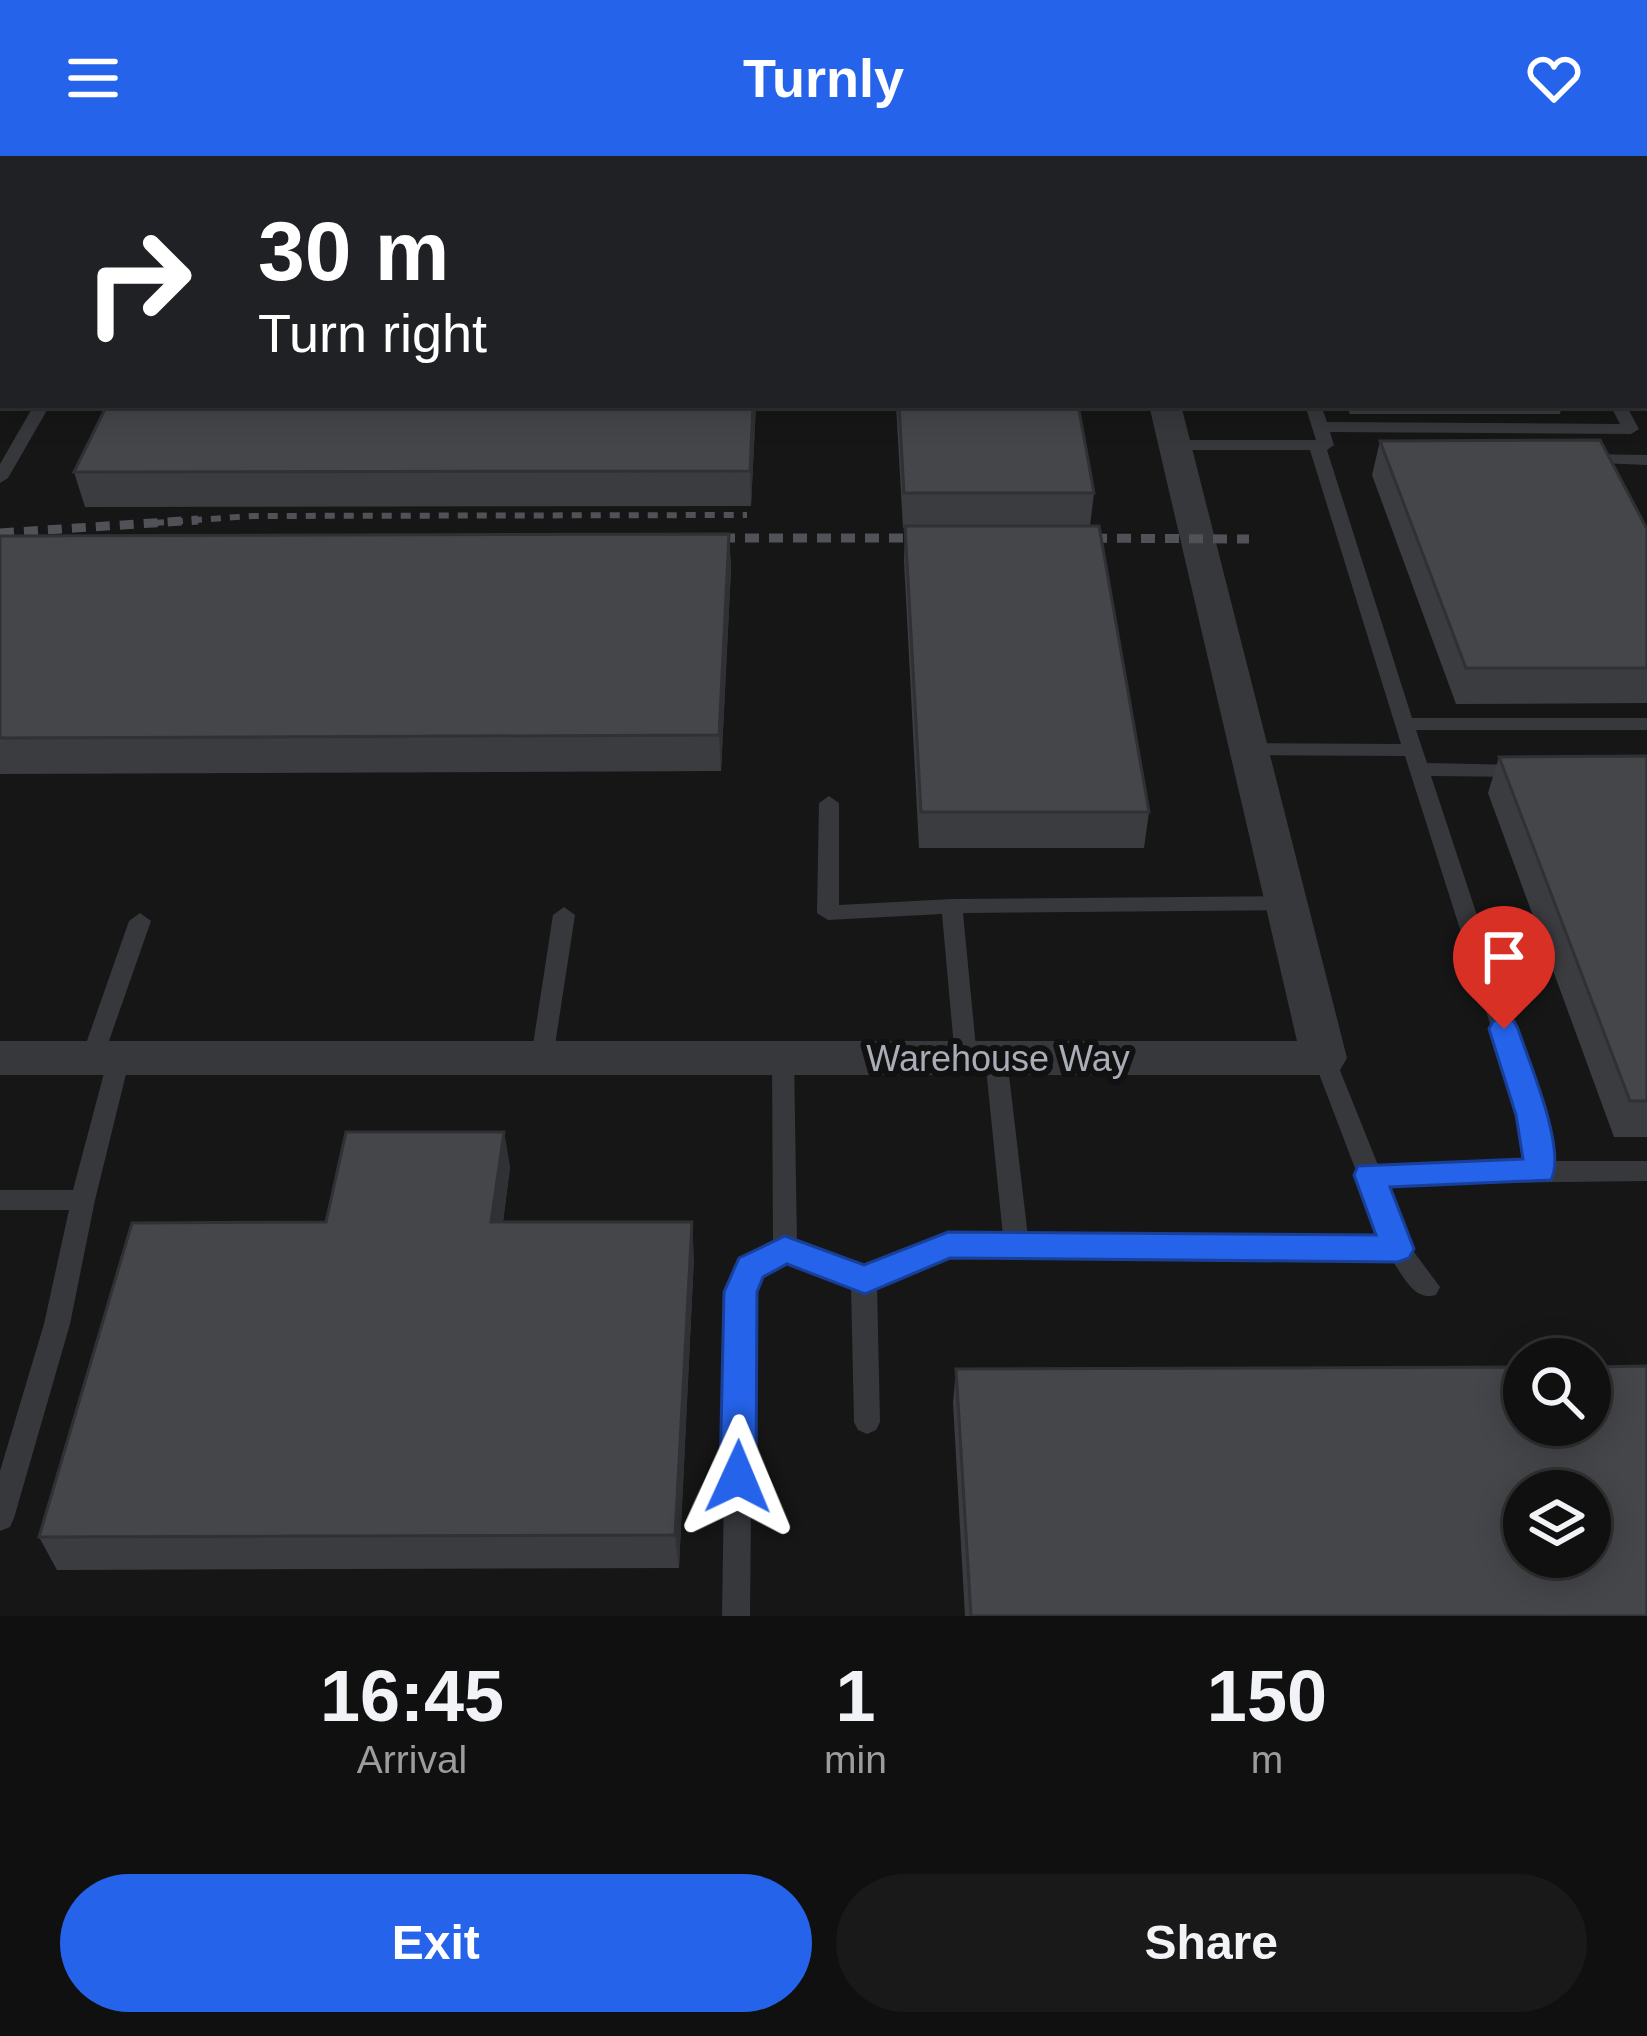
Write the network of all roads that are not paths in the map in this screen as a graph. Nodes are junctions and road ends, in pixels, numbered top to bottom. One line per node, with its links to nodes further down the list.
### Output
1 (40, 408): 8 (lane)
2 (1314, 408): 5 (lane)
3 (1620, 408): 5 (lane)
4 (1170, 425): 5 (lane); 11 (street)
5 (1319, 436): 9 (lane)
6 (1558, 459): 7 (lane)
7 (1647, 460)
8 (0, 478)
9 (1405, 724): 10 (lane); 12 (lane)
10 (1647, 724)
11 (1249, 749): 12 (lane); 15 (street)
12 (1417, 760): 13 (lane); 25 (lane)
13 (1553, 771)
14 (829, 803): 16 (lane)
15 (1287, 903): 16 (lane); 24 (street)
16 (952, 906): 23 (lane)
17 (565, 915): 21 (lane)
18 (140, 921): 20 (lane)
19 (0, 1058): 20 (street, Warehouse Way)
20 (105, 1058): 21 (street, Warehouse Way); 29 (lane)
21 (542, 1058): 22 (street, Warehouse Way)
22 (783, 1058): 23 (street, Warehouse Way); 31 (lane)
23 (981, 1058): 24 (street, Warehouse Way); 30 (lane)
24 (1324, 1058): 27 (lane)
25 (1540, 1171): 26 (lane); 27 (lane)
26 (1647, 1171)
27 (1369, 1175): 32 (lane)
28 (0, 1200): 29 (lane)
29 (83, 1200): 36 (lane)
30 (1017, 1246): 32 (lane); 33 (lane)
31 (785, 1249): 33 (lane); 37 (lane)
32 (1398, 1249): 34 (lane)
33 (865, 1280): 35 (lane)
34 (1427, 1287)
35 (867, 1422)
36 (0, 1518)
37 (736, 1616)

